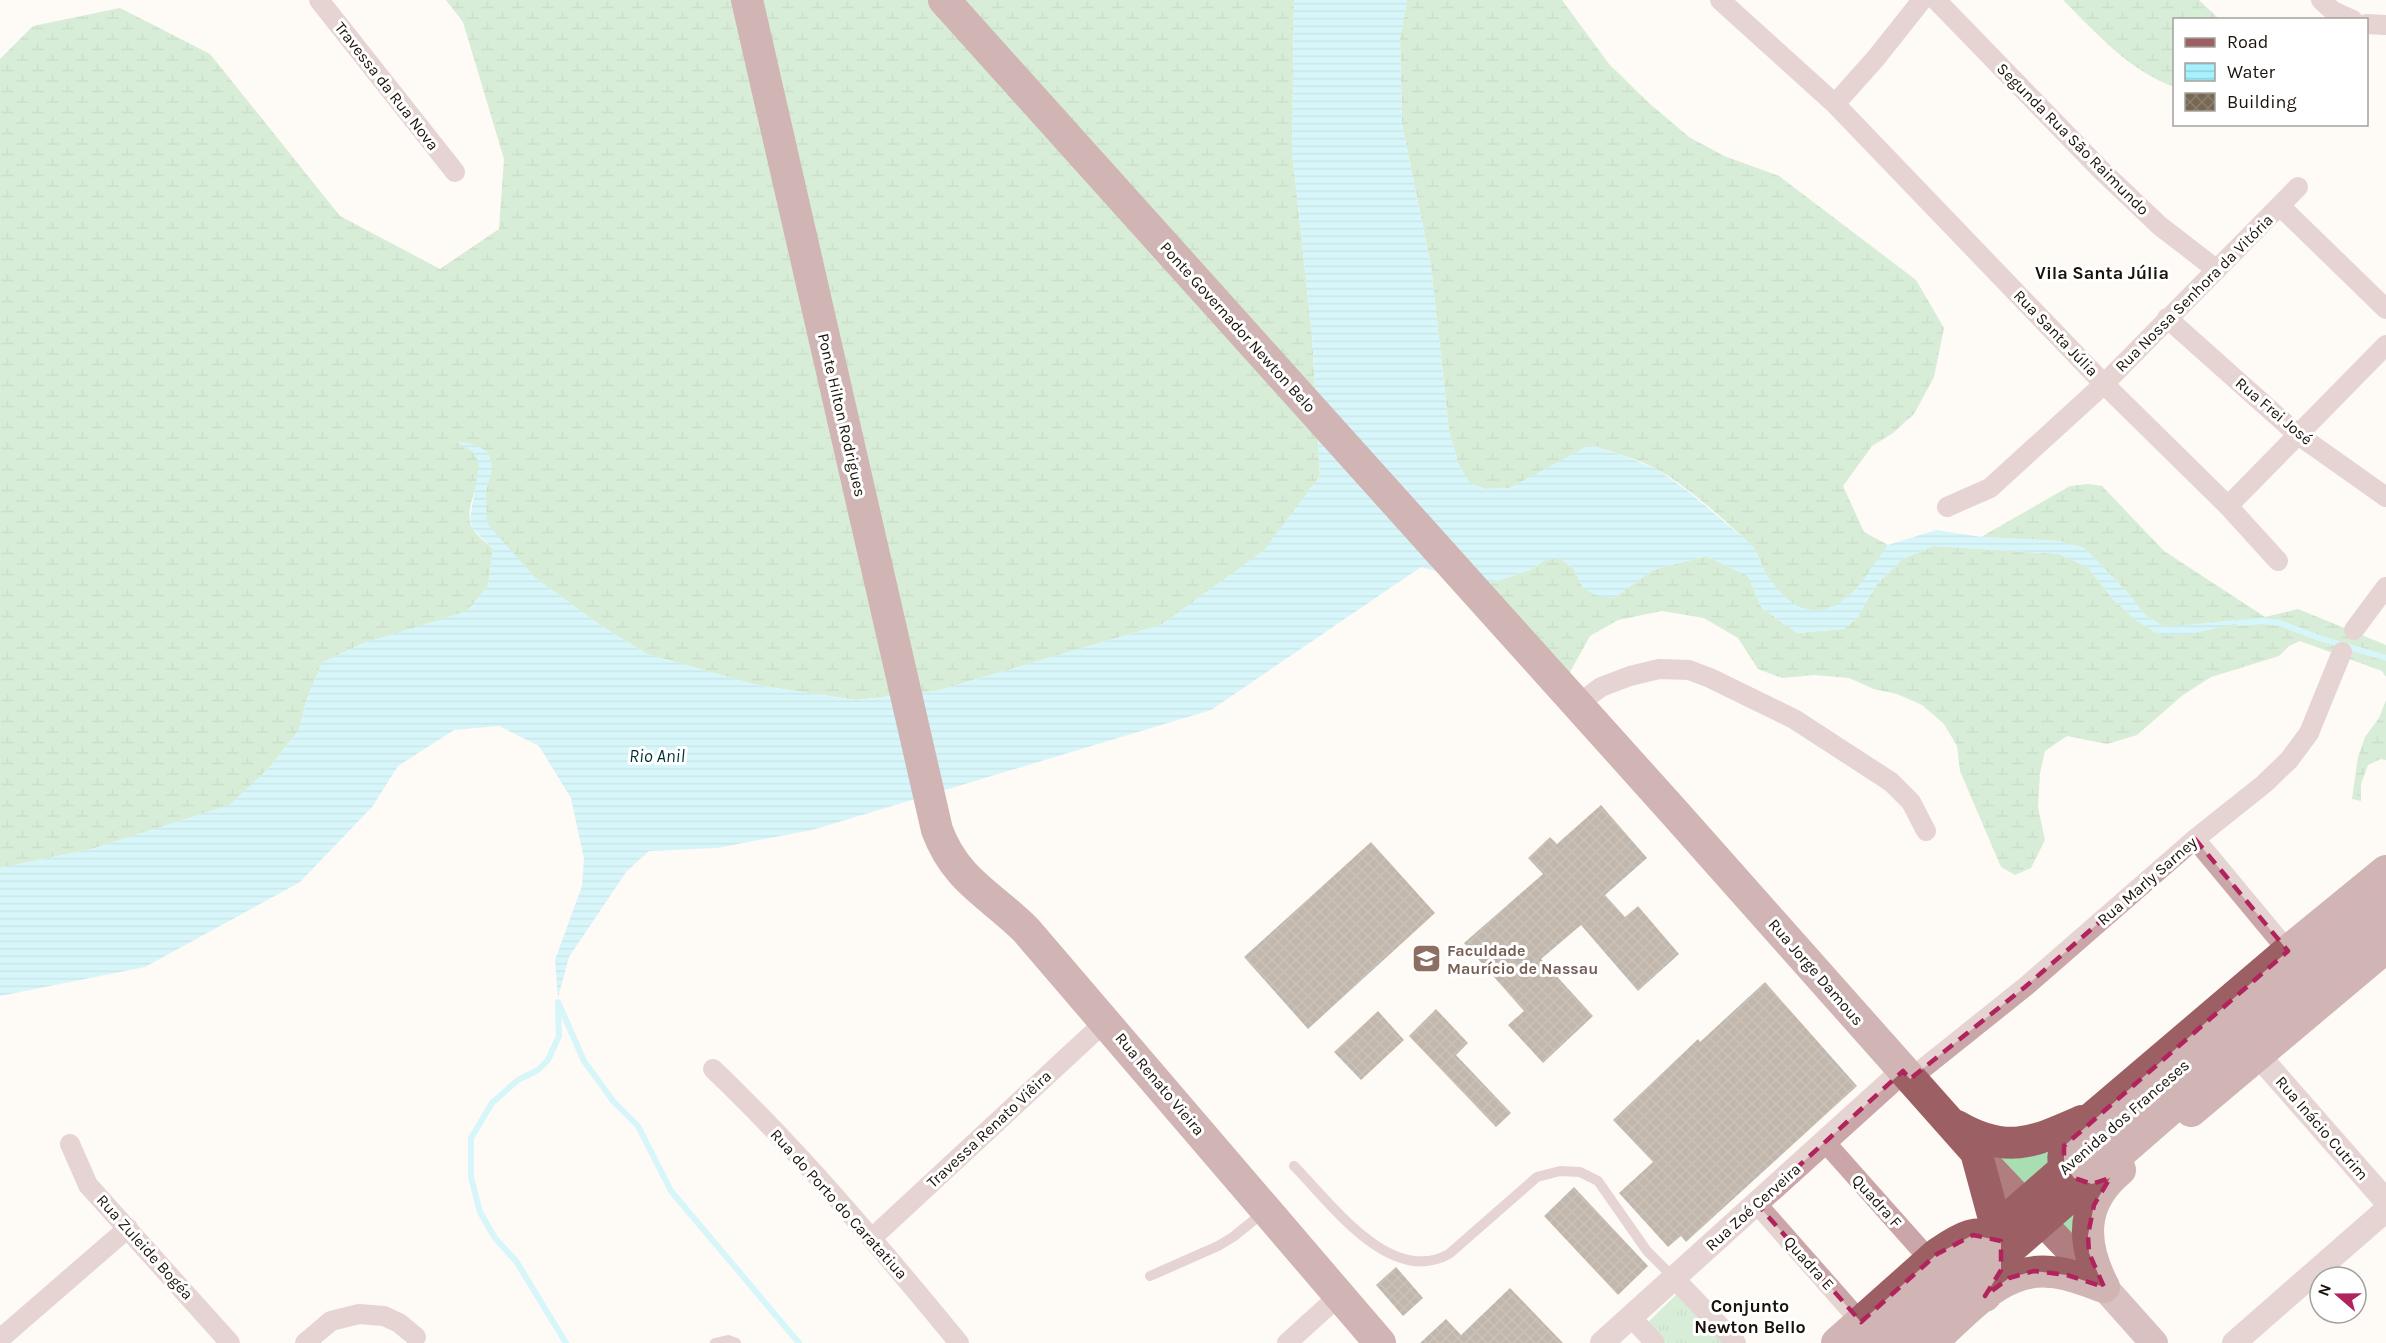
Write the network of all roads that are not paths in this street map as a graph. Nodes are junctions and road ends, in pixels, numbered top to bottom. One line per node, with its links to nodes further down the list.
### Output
1 (319, 0): 12 (street, Travessa da Rua Nova)
2 (747, 0): 30 (main road, Ponte Hilton Rodrigues)
3 (944, 0): 28 (main road, Ponte Governador Newton Belo)
4 (1720, 0): 11 (street, Rua Santa Júlia)
5 (1922, 0): 11 (street)
6 (1936, 0): 15 (street, Segunda Rua São Raimundo)
7 (2320, 0): 8 (street)
8 (2344, 12)
9 (2368, 24): 10 (street)
10 (2386, 26)
11 (1835, 104): 19 (street, Rua Santa Júlia)
12 (454, 172)
13 (2298, 187): 14 (street, Rua Nossa Senhora da Vitória)
14 (2280, 206): 15 (street, Rua Nossa Senhora da Vitória); 16 (street)
15 (2217, 270): 17 (street, Rua Nossa Senhora da Vitória)
16 (2386, 309)
17 (2167, 318): 19 (street, Rua Nossa Senhora da Vitória); 20 (street, Rua Frei José)
18 (2386, 345): 20 (street)
19 (2104, 384): 22 (street, Rua Santa Júlia); 23 (street, Rua Nossa Senhora da Vitória)
20 (2297, 434): 21 (street, Rua Frei José); 22 (street)
21 (2386, 497)
22 (2228, 506): 24 (street, Rua Santa Júlia)
23 (1947, 507)
24 (2278, 561)
25 (2386, 587): 26 (street)
26 (2354, 630)
27 (2342, 652): 32 (street, Rua Marly Sarney)
28 (1532, 654): 29 (main road, Rua Jorge Damous)
29 (1577, 705): 31 (street); 41 (main road, Rua Jorge Damous)
30 (937, 830): 38 (main road, Rua Renato Vieira)
31 (1926, 831)
32 (2195, 839): 37 (street); 41 (street, Rua Marly Sarney)
33 (2386, 871): 37 (main road)
34 (2386, 896): 63 (main road, Avenida dos Franceses, bridge)
35 (2386, 927): 77 (main road, Avenida dos Franceses, bridge)
36 (2386, 947): 39 (main road)
37 (2288, 951): 42 (main road)
38 (1106, 1021): 51 (main road, Rua Renato Vieira); 54 (street, Travessa Renato Viêira)
39 (2258, 1055): 48 (main road); 49 (street, Rua Inácio Cutrim)
40 (713, 1069): 54 (street, Rua do Porto do Caratatiua)
41 (1906, 1075): 43 (main road, Rua Jorge Damous); 44 (street, Rua Zoé Cerveira)
42 (2094, 1116): 43 (main road); 48 (main road)
43 (1948, 1121): 46 (main road, Rua Jorge Damous)
44 (1825, 1142): 50 (street, Rua Zoé Cerveira); 56 (street, Quadra F)
45 (70, 1144): 53 (street, Rua Zuleide Bogéa)
46 (1976, 1152): 55 (main road); 59 (main road, Rua Jorge Damous)
47 (1294, 1166): 58 (lane)
48 (2110, 1178): 59 (main road)
49 (2386, 1201)
50 (1757, 1204): 58 (street, Rua Zoé Cerveira); 63 (street, Quadra E)
51 (1267, 1210): 57 (lane); 60 (main road, Rua Renato Vieira)
52 (2386, 1210): 80 (street)
53 (128, 1228): 65 (street); 66 (street, Rua Zuleide Bogéa)
54 (872, 1238): 70 (street, Rua do Porto do Caratatiua)
55 (2003, 1252): 56 (main road); 61 (main road)
56 (1930, 1260): 63 (main road)
57 (1150, 1276)
58 (1674, 1278): 62 (street, Rua Zoé Cerveira); 75 (street)
59 (2104, 1287): 61 (main road); 79 (main road, Rua Jorge Damous)
60 (1340, 1295): 71 (street); 72 (main road, Rua Renato Vieira)
61 (1985, 1296): 78 (main road)
62 (1631, 1317): 73 (street, Rua Zoé Cerveira); 74 (street)
63 (1863, 1332): 76 (main road)
64 (416, 1337): 67 (street)
65 (0, 1339)
66 (230, 1343)
67 (305, 1343)
68 (715, 1343): 69 (lane)
69 (736, 1343)
70 (959, 1343)
71 (1287, 1343)
72 (1380, 1343)
73 (1602, 1343)
74 (1655, 1343)
75 (1736, 1343)
76 (1837, 1343)
77 (1902, 1343)
78 (1931, 1343)
79 (2154, 1343)
80 (2234, 1343)

